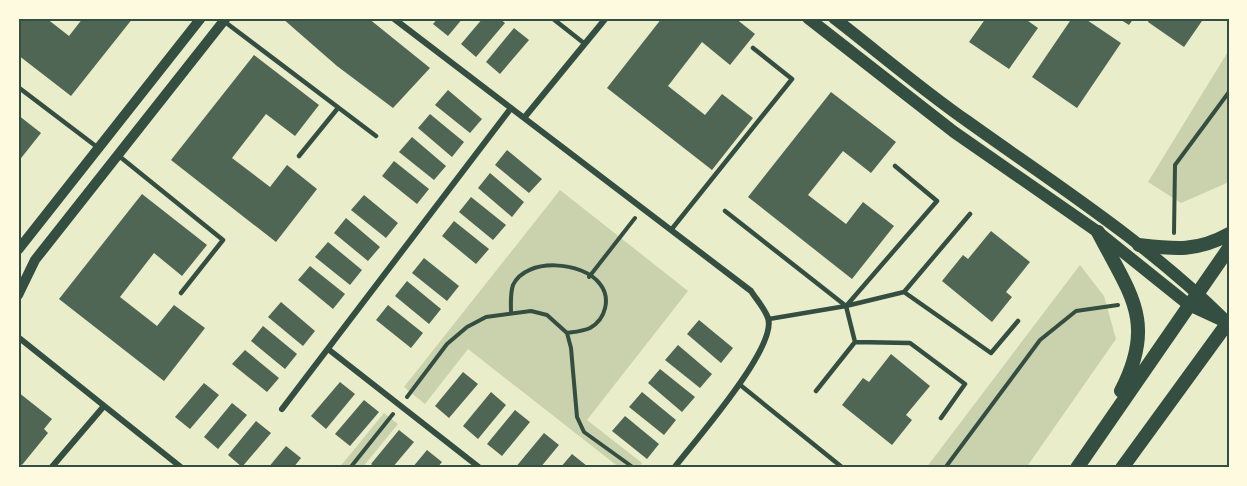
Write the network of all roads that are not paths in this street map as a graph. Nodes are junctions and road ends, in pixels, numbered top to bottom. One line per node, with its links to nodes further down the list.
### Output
1 (201, 18): 15 (street)
2 (393, 18): 12 (street)
3 (552, 18): 8 (lane)
4 (606, 18): 8 (street)
5 (808, 18): 22 (main road)
6 (834, 18): 24 (main road)
7 (224, 19): 11 (lane); 16 (street)
8 (585, 44): 13 (street)
9 (753, 48): 21 (lane)
10 (18, 87): 15 (lane)
11 (338, 108): 14 (lane); 17 (lane)
12 (511, 108): 13 (street); 38 (street)
13 (524, 118): 21 (street)
14 (376, 136)
15 (99, 148): 26 (street)
16 (117, 155): 29 (lane); 30 (street)
17 (299, 156)
18 (895, 166): 32 (lane)
19 (725, 211): 32 (lane)
20 (970, 214): 27 (lane)
21 (671, 230): 33 (street)
22 (1098, 232): 31 (main road); 44 (highway)
23 (1229, 234): 24 (highway)
24 (1139, 244): 28 (main road)
25 (1229, 248): 28 (highway)
26 (18, 250)
27 (904, 292): 32 (lane); 34 (lane)
28 (1197, 292): 31 (highway); 35 (main road)
29 (181, 293)
30 (18, 295)
31 (1189, 305): 35 (main road); 44 (highway)
32 (846, 306): 33 (lane); 37 (lane)
33 (769, 319): 39 (street)
34 (1018, 321)
35 (1228, 322): 51 (highway)
36 (18, 337): 41 (street)
37 (855, 342): 40 (lane); 43 (lane)
38 (328, 349): 42 (street); 47 (street)
39 (739, 384): 48 (street); 49 (lane)
40 (816, 391)
41 (104, 406): 45 (street); 46 (street)
42 (282, 409)
43 (940, 418)
44 (1090, 450): 50 (highway)
45 (51, 468)
46 (182, 468)
47 (480, 468)
48 (674, 468)
49 (843, 468)
50 (1077, 468)
51 (1122, 468)

